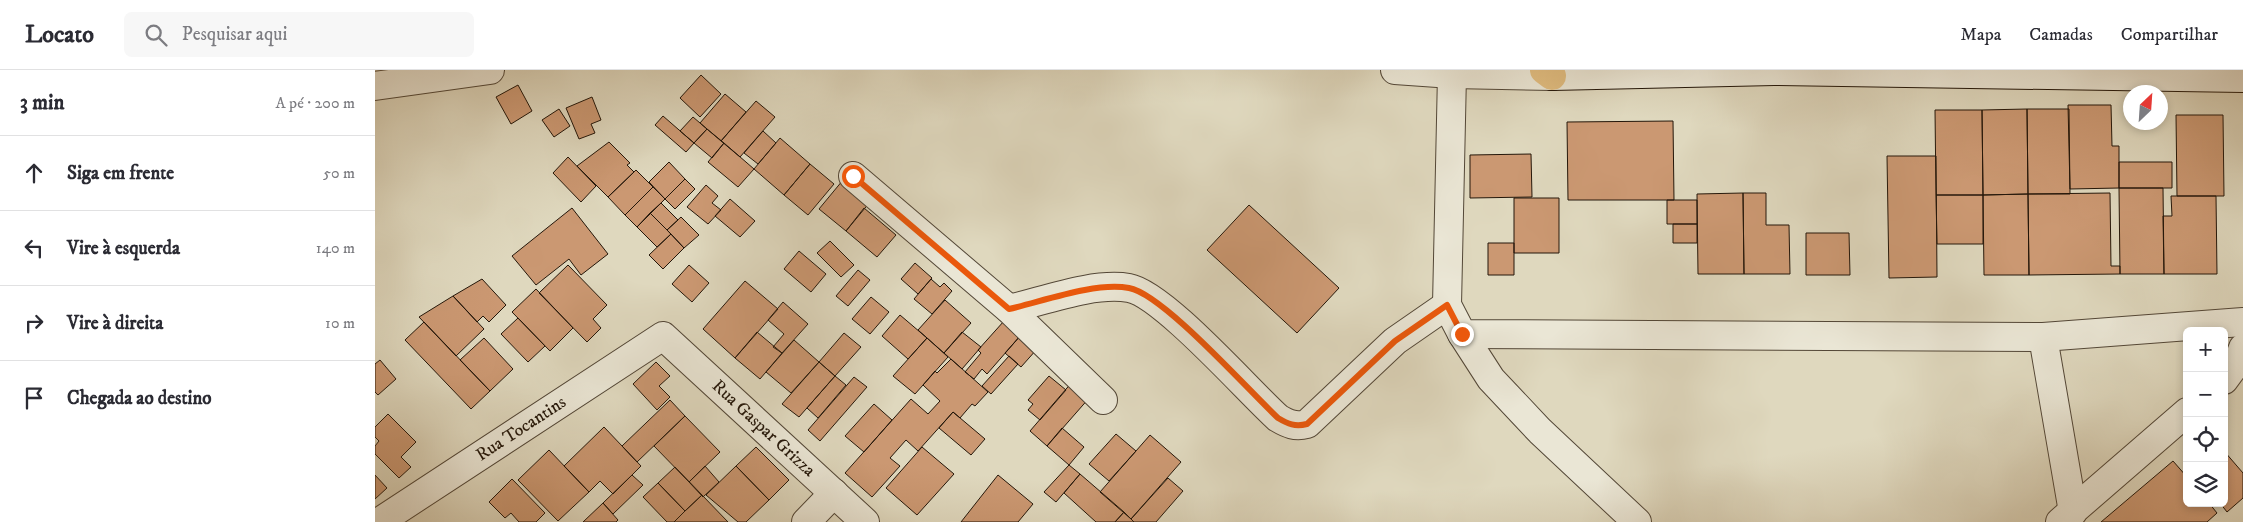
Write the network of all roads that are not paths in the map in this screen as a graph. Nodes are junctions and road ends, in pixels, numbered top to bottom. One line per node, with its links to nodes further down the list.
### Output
1 (490, 70): 6 (street)
2 (1395, 70): 4 (street)
3 (1548, 73): 4 (street); 5 (street)
4 (1452, 74): 8 (street)
5 (2243, 78)
6 (375, 86)
7 (853, 176): 9 (street)
8 (1447, 305): 9 (street); 11 (street)
9 (1009, 309): 16 (street)
10 (2243, 322): 13 (street)
11 (1462, 334): 13 (street); 23 (street)
12 (663, 336): 18 (street, Rua Gaspar Grizza); 20 (street, Rua Tocantins)
13 (2043, 337): 19 (street)
14 (2243, 348): 15 (street)
15 (2228, 375)
16 (1103, 400)
17 (2183, 415): 19 (street)
18 (834, 493): 21 (street); 22 (street, Rua Gaspar Grizza)
19 (2066, 517)
20 (379, 522)
21 (806, 522)
22 (865, 522)
23 (1637, 522)

